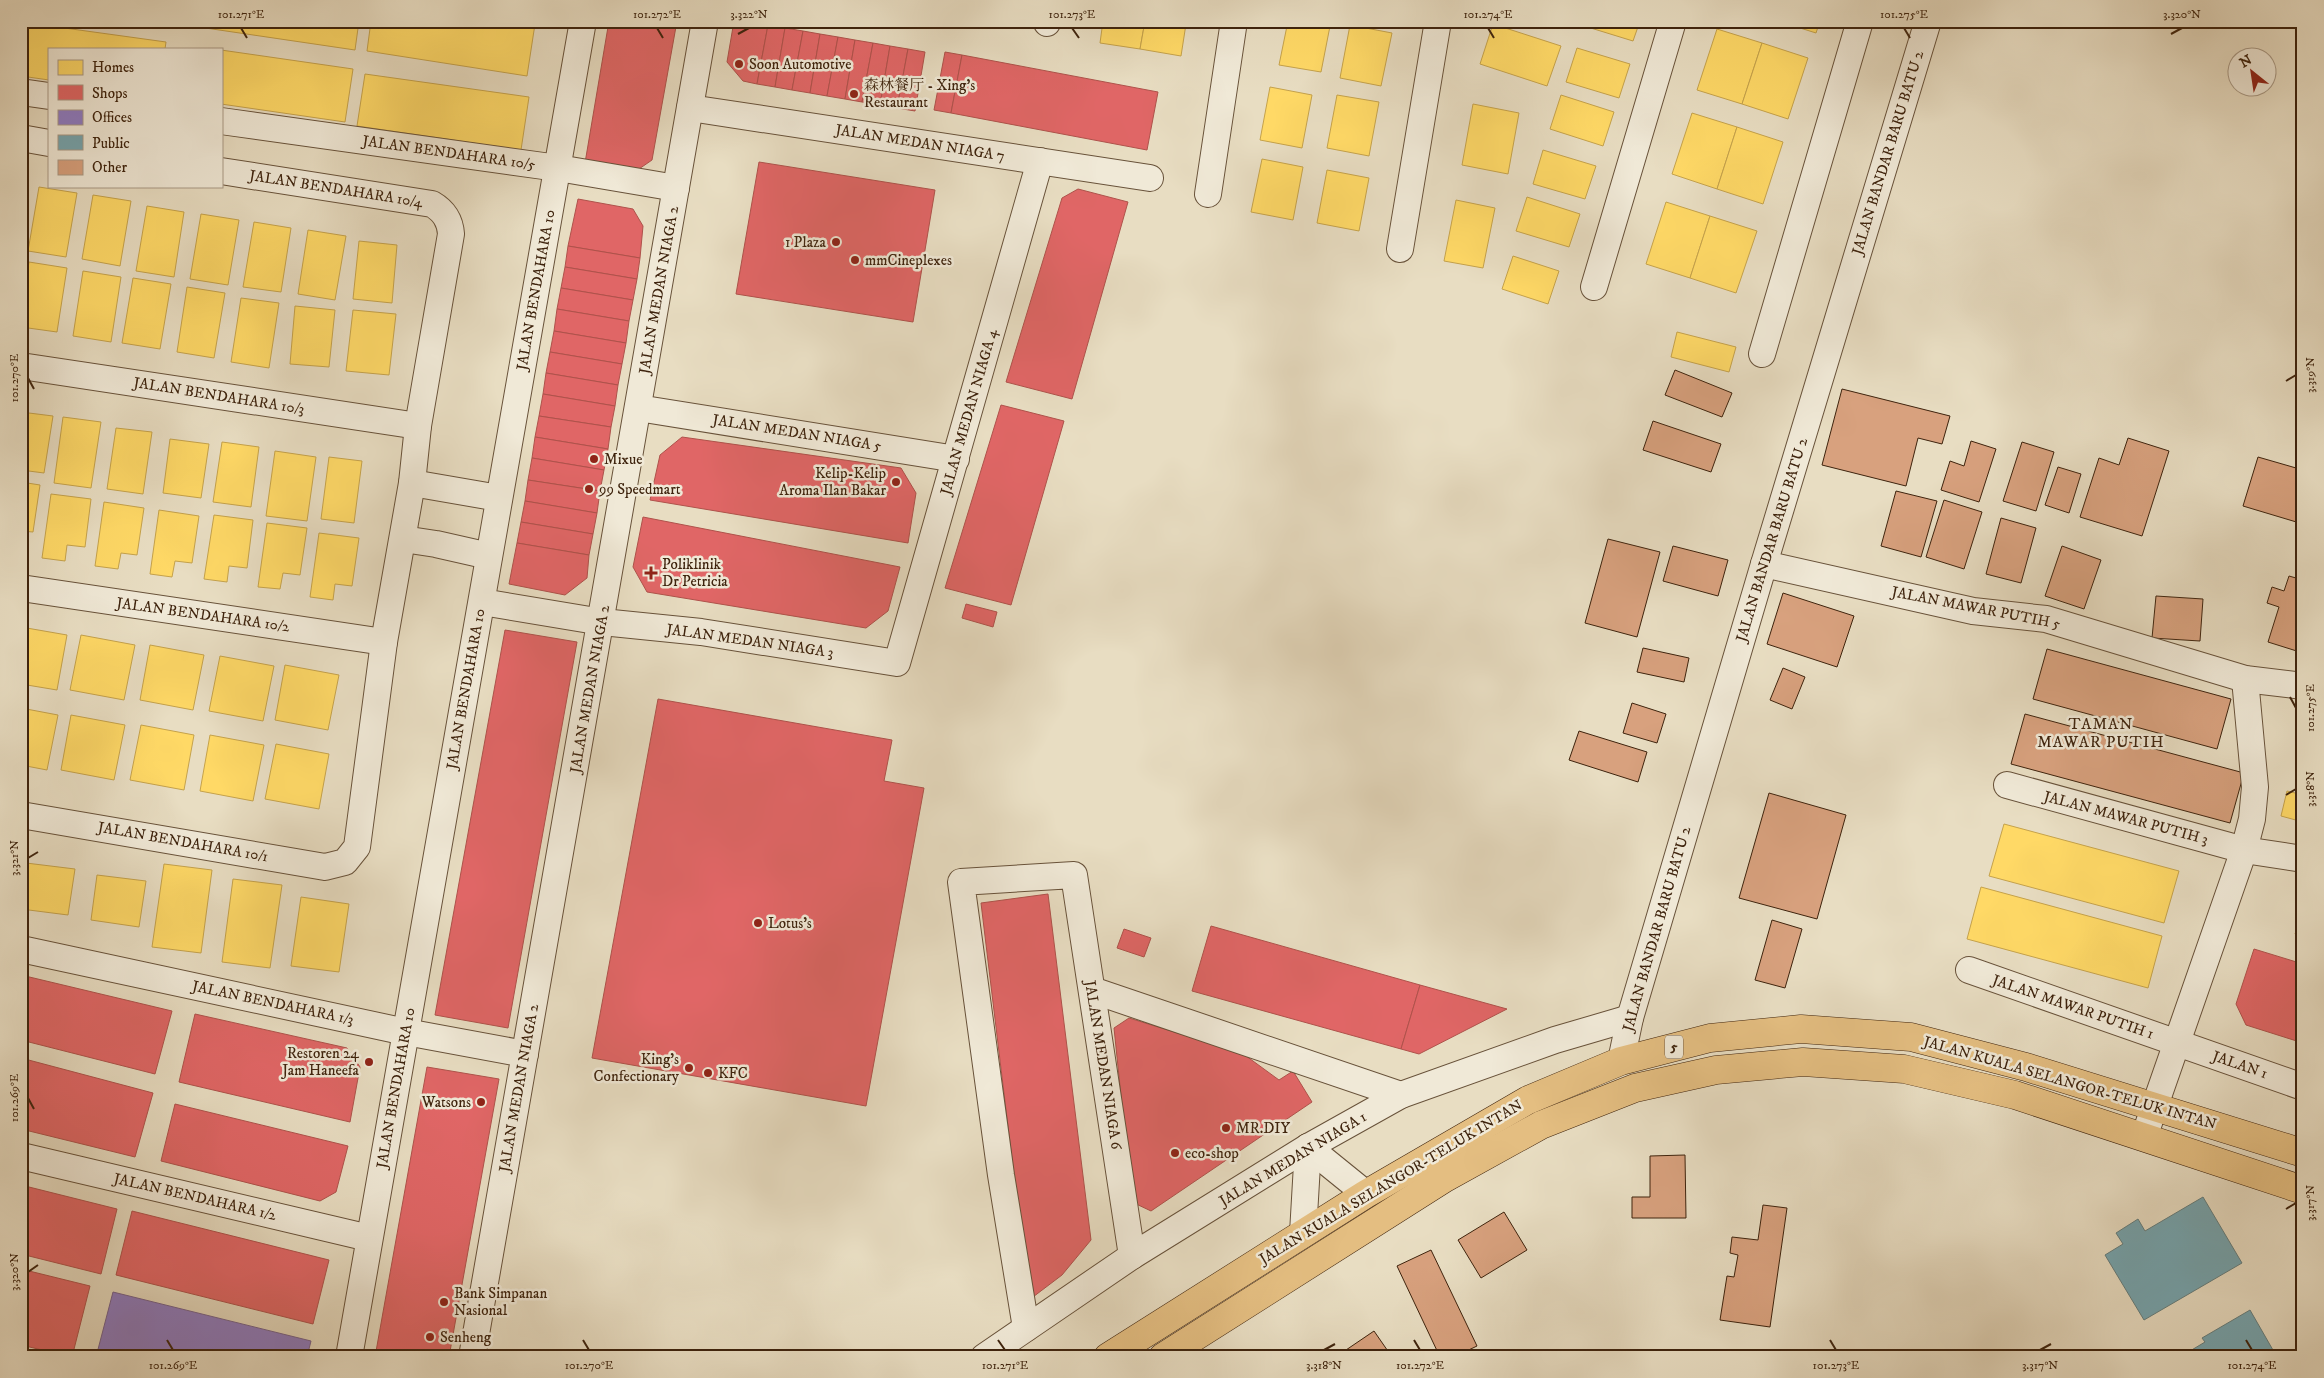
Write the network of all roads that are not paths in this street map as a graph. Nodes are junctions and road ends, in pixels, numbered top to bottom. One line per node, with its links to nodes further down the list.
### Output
1 (584, 21): 15 (street, JALAN BENDAHARA 10)
2 (705, 21): 10 (street, JALAN MEDAN NIAGA 2)
3 (1234, 21): 19 (street)
4 (1438, 21): 20 (street)
5 (1673, 21): 21 (street)
6 (1860, 21): 22 (street)
7 (1928, 21): 31 (street, JALAN BANDAR BARU BATU 2)
8 (21, 92): 9 (street)
9 (48, 96)
10 (690, 108): 14 (street, JALAN MEDAN NIAGA 7); 18 (street, JALAN MEDAN NIAGA 2)
11 (222, 121): 15 (street, JALAN BENDAHARA 10/5)
12 (21, 138): 13 (street)
13 (48, 143)
14 (1040, 161): 17 (street, JALAN MEDAN NIAGA 7); 26 (street, JALAN MEDAN NIAGA 4)
15 (558, 168): 18 (street, JALAN BENDAHARA 10/5); 28 (street, JALAN BENDAHARA 10)
16 (222, 170): 25 (street, JALAN BENDAHARA 10/4)
17 (1150, 178)
18 (676, 188): 24 (street, JALAN MEDAN NIAGA 2)
19 (1208, 194)
20 (1400, 249)
21 (1594, 287)
22 (1762, 354)
23 (21, 366): 25 (street, JALAN BENDAHARA 10/3)
24 (638, 408): 26 (street, JALAN MEDAN NIAGA 5); 34 (street, JALAN MEDAN NIAGA 2)
25 (418, 426): 27 (street)
26 (956, 459): 36 (street, JALAN MEDAN NIAGA 4)
27 (412, 483): 28 (street); 29 (street)
28 (499, 498): 30 (street, JALAN BENDAHARA 10)
29 (403, 539): 30 (street); 35 (street)
30 (489, 556): 33 (street, JALAN BENDAHARA 10)
31 (1764, 564): 37 (street, JALAN MAWAR PUTIH 5); 46 (street, JALAN BANDAR BARU BATU 2)
32 (21, 588): 35 (street, JALAN BENDAHARA 10/2)
33 (482, 602): 34 (street, JALAN MEDAN NIAGA 3); 47 (street, JALAN BENDAHARA 10)
34 (602, 622): 36 (street, JALAN MEDAN NIAGA 3); 49 (street, JALAN MEDAN NIAGA 2)
35 (384, 642): 40 (street, JALAN BENDAHARA 10/1)
36 (897, 663)
37 (2245, 679): 38 (street, JALAN MAWAR PUTIH 5); 41 (street)
38 (2303, 686)
39 (2007, 786): 41 (street, JALAN MAWAR PUTIH 3)
40 (21, 815)
41 (2244, 850): 42 (street, JALAN MAWAR PUTIH 3); 48 (street)
42 (2303, 859)
43 (21, 949): 47 (street, JALAN BENDAHARA 1/3)
44 (1969, 970): 48 (street, JALAN MAWAR PUTIH 1)
45 (1092, 990): 52 (street); 62 (street, JALAN MEDAN NIAGA 6); 63 (street, JALAN MEDAN NIAGA 6)
46 (1630, 1018): 50 (street, JALAN BANDAR BARU BATU 2); 52 (street, JALAN MEDAN NIAGA 1)
47 (406, 1032): 49 (street, JALAN BENDAHARA 1/3); 61 (street, JALAN BENDAHARA 10)
48 (2178, 1043): 51 (street, JALAN 1); 53 (street)
49 (525, 1054): 65 (street, JALAN MEDAN NIAGA 2)
50 (1621, 1061): 53 (highway, JALAN KUALA SELANGOR-TELUK INTAN / 5); 59 (highway, JALAN KUALA SELANGOR-TELUK INTAN / 5)
51 (2303, 1086)
52 (1401, 1095): 55 (street, JALAN MEDAN NIAGA 1)
53 (2156, 1106): 54 (street); 56 (highway, JALAN KUALA SELANGOR-TELUK INTAN / 5)
54 (2144, 1137): 58 (highway, JALAN KUALA SELANGOR-TELUK INTAN / 5); 68 (highway, JALAN KUALA SELANGOR-TELUK INTAN / 5)
55 (1308, 1148): 59 (street); 60 (street); 62 (street, JALAN MEDAN NIAGA 1)
56 (2303, 1152)
57 (21, 1156): 61 (street, JALAN BENDAHARA 1/2)
58 (2303, 1190)
59 (1366, 1194): 60 (highway, JALAN KUALA SELANGOR-TELUK INTAN / 5)
60 (1302, 1233): 67 (highway, JALAN KUALA SELANGOR-TELUK INTAN / 5)
61 (370, 1238): 64 (street, JALAN BENDAHARA 10)
62 (1132, 1256): 63 (street, JALAN MEDAN NIAGA 1)
63 (1026, 1328): 66 (street, JALAN MEDAN NIAGA 1)
64 (349, 1357)
65 (472, 1357)
66 (984, 1357)
67 (1108, 1357)
68 (1162, 1357)

